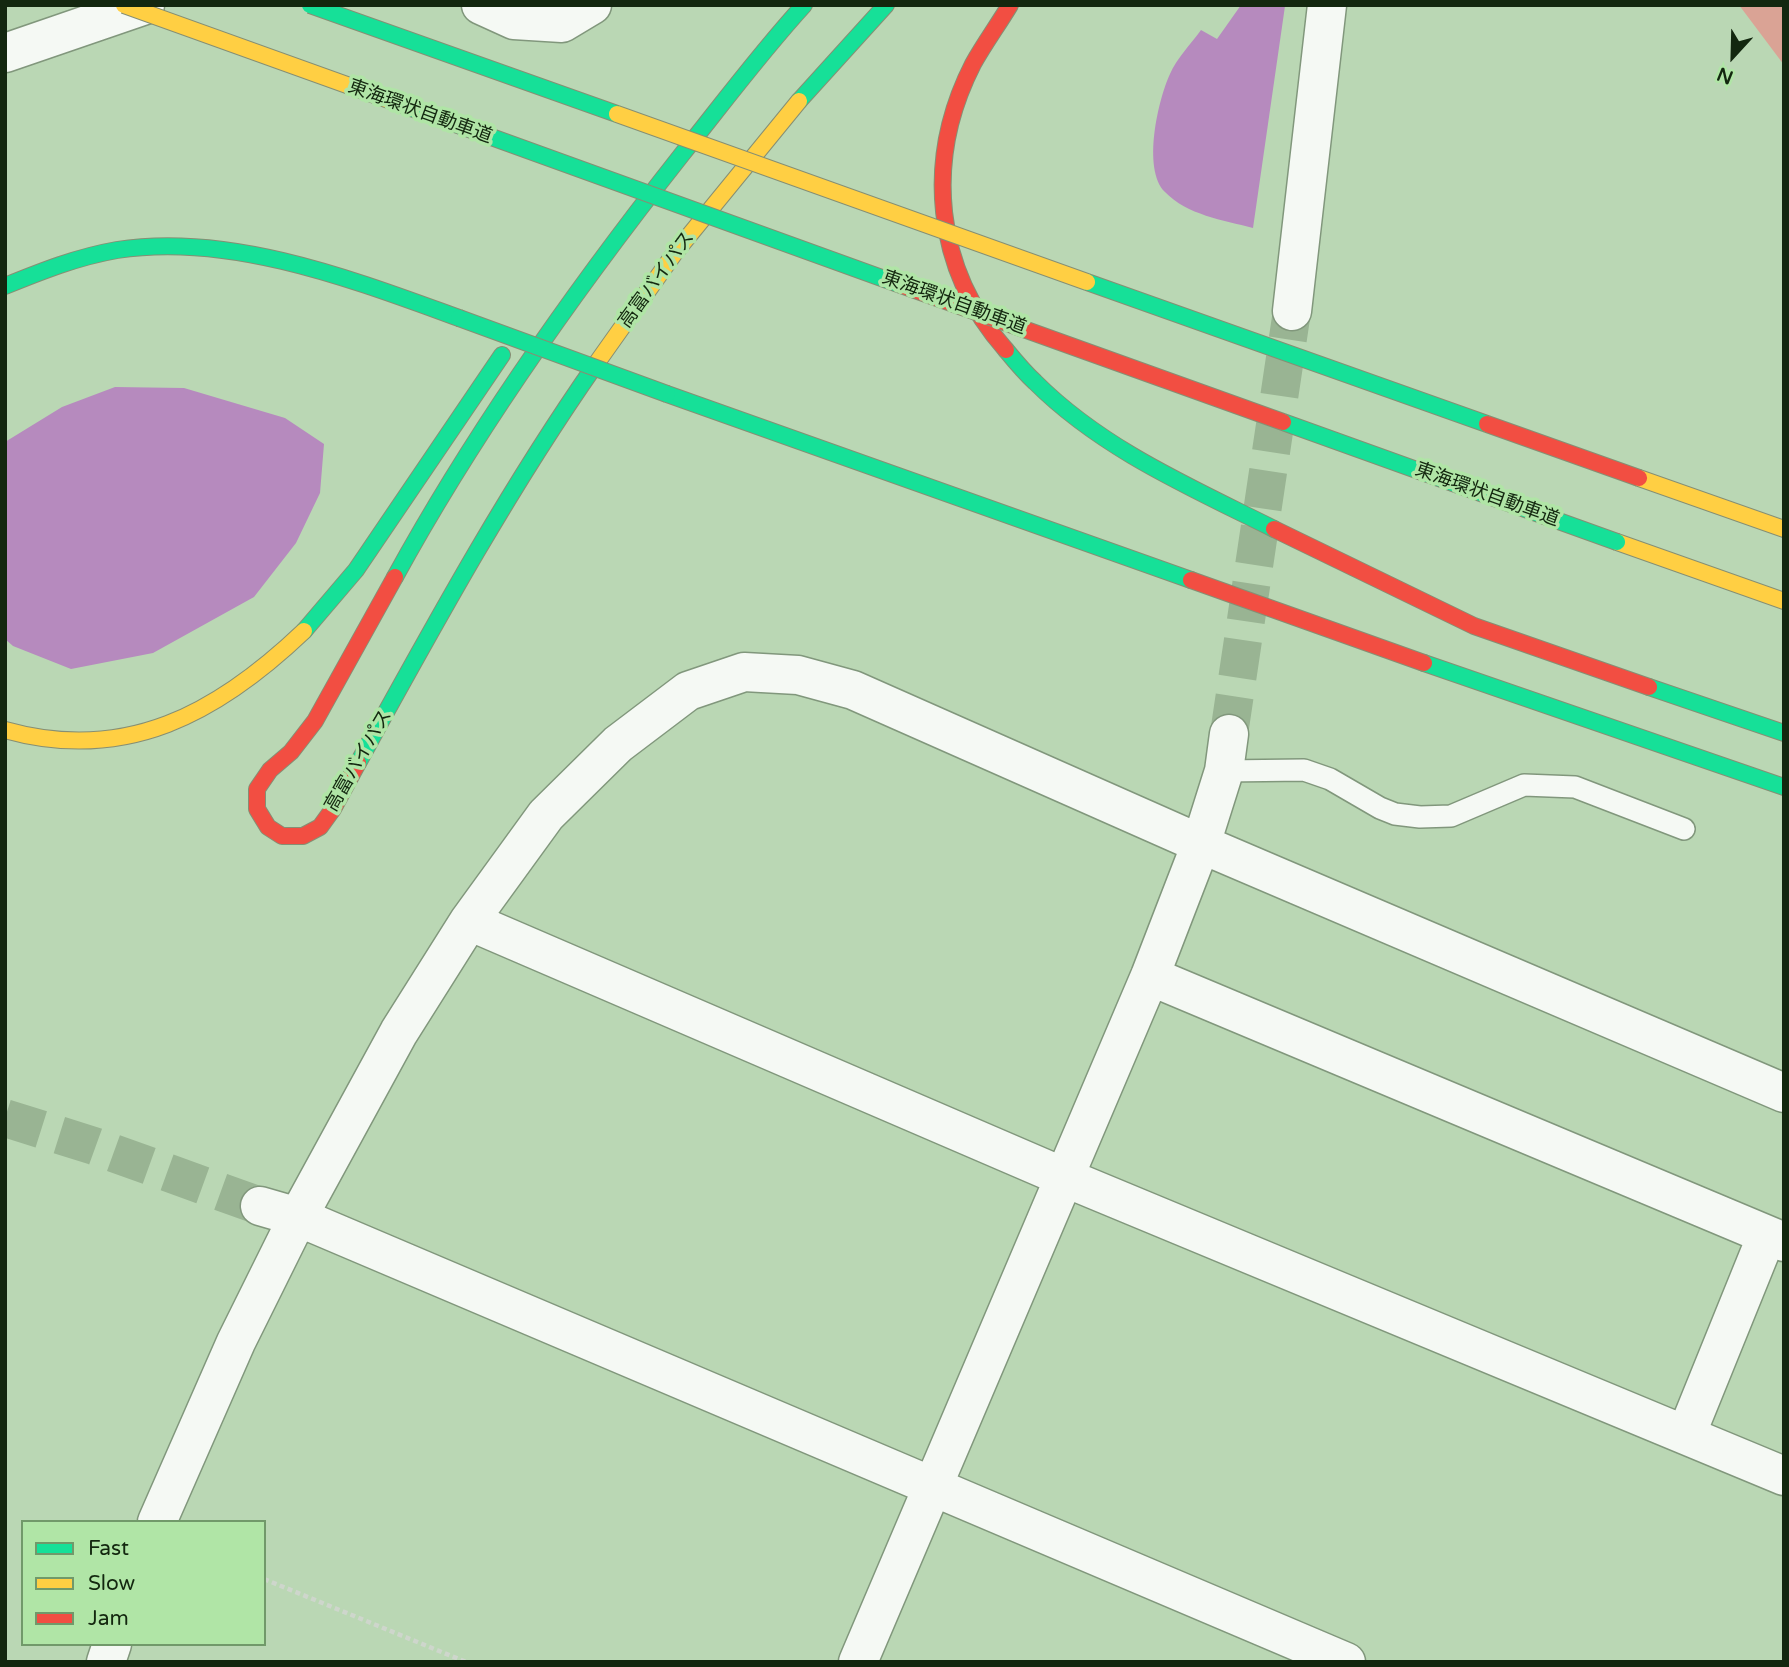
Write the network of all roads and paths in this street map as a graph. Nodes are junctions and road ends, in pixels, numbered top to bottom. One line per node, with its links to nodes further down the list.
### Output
1 (124, 5): 19 (highway, 東海環状自動車道, bridge)
2 (145, 5): 11 (street)
3 (310, 5): 16 (highway, bridge)
4 (481, 5): 5 (street)
5 (592, 5)
6 (804, 5): 10 (highway, 高富バイパス)
7 (886, 5): 10 (highway, 高富バイパス)
8 (1010, 5): 21 (highway)
9 (1327, 5): 14 (street)
10 (775, 37): 12 (highway)
11 (5, 53)
12 (622, 198)
13 (5, 286): 23 (highway, bridge)
14 (1292, 310)
15 (525, 323): 20 (highway)
16 (1665, 487): 17 (highway); 18 (highway)
17 (1784, 518)
18 (1784, 529)
19 (1784, 601)
20 (5, 730)
21 (1784, 733)
22 (1227, 753): 24 (lane); 25 (street)
23 (1784, 787)
24 (1684, 829)
25 (1201, 845): 26 (street); 27 (street); 28 (street)
26 (469, 921): 29 (street); 31 (street)
27 (1150, 976): 29 (street); 32 (street)
28 (1784, 1093)
29 (1066, 1178): 33 (street); 35 (street)
30 (260, 1206): 31 (street)
31 (298, 1217): 35 (street); 36 (street)
32 (1775, 1239): 33 (street)
33 (1686, 1435): 34 (street)
34 (1784, 1476)
35 (933, 1487): 39 (street); 40 (street)
36 (158, 1520)
37 (266, 1580): 38 (path)
38 (466, 1662)
39 (858, 1662)
40 (1346, 1662)

